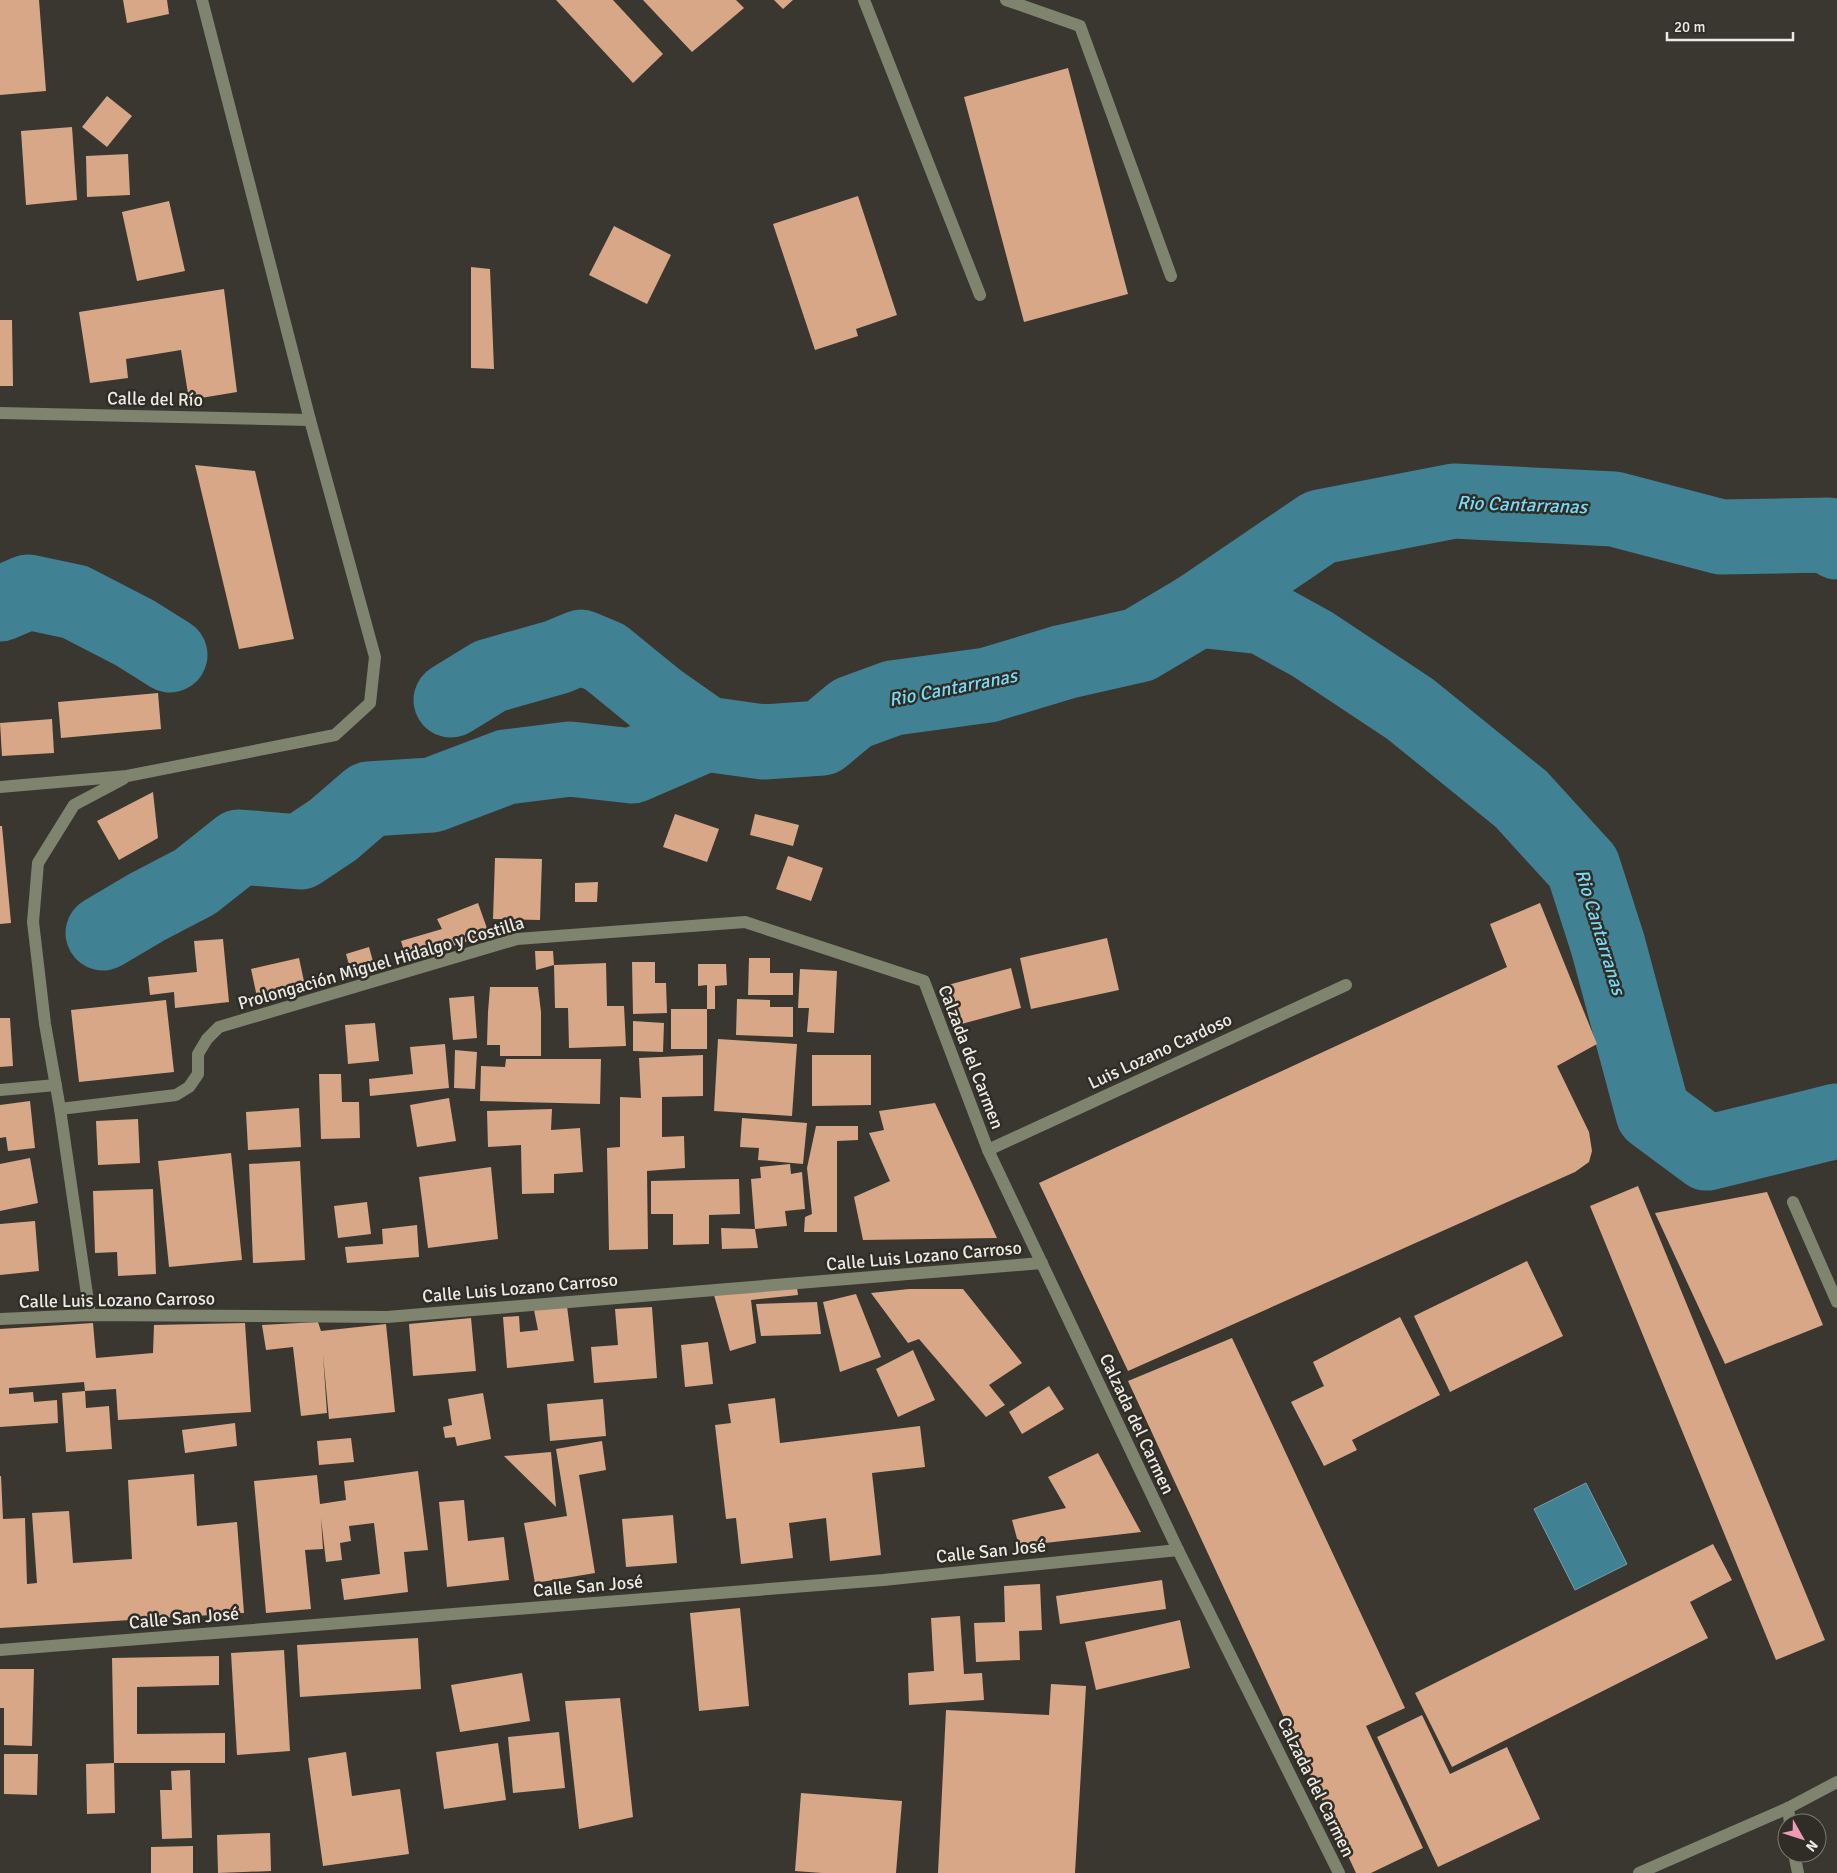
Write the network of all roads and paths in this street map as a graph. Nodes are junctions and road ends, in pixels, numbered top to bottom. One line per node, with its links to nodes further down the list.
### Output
1 (202, 0): 7 (street)
2 (864, 0): 5 (street)
3 (1006, 0): 4 (street)
4 (1171, 276)
5 (980, 295)
6 (0, 413): 7 (street, Calle del Río)
7 (310, 420): 8 (street)
8 (127, 776): 9 (street); 12 (street)
9 (0, 787)
10 (924, 982): 14 (street, Prolongación Miguel Hidalgo y Costilla); 15 (street, Calzada del Carmen)
11 (1346, 985): 15 (street, Luis Lozano Cardoso)
12 (56, 1085): 13 (street); 14 (street)
13 (0, 1090)
14 (60, 1109): 19 (street)
15 (988, 1150): 17 (street, Calzada del Carmen)
16 (1793, 1202): 18 (street)
17 (1042, 1263): 19 (street, Calle Luis Lozano Carroso); 21 (street, Calzada del Carmen)
18 (1837, 1302)
19 (90, 1315): 20 (street, Calle Luis Lozano Carroso)
20 (0, 1319)
21 (1178, 1550): 22 (street, Calle San José); 26 (street, Calzada del Carmen)
22 (0, 1650)
23 (1837, 1782): 24 (street)
24 (1788, 1808): 25 (street); 27 (street)
25 (1789, 1813)
26 (1339, 1873)
27 (1639, 1873)

